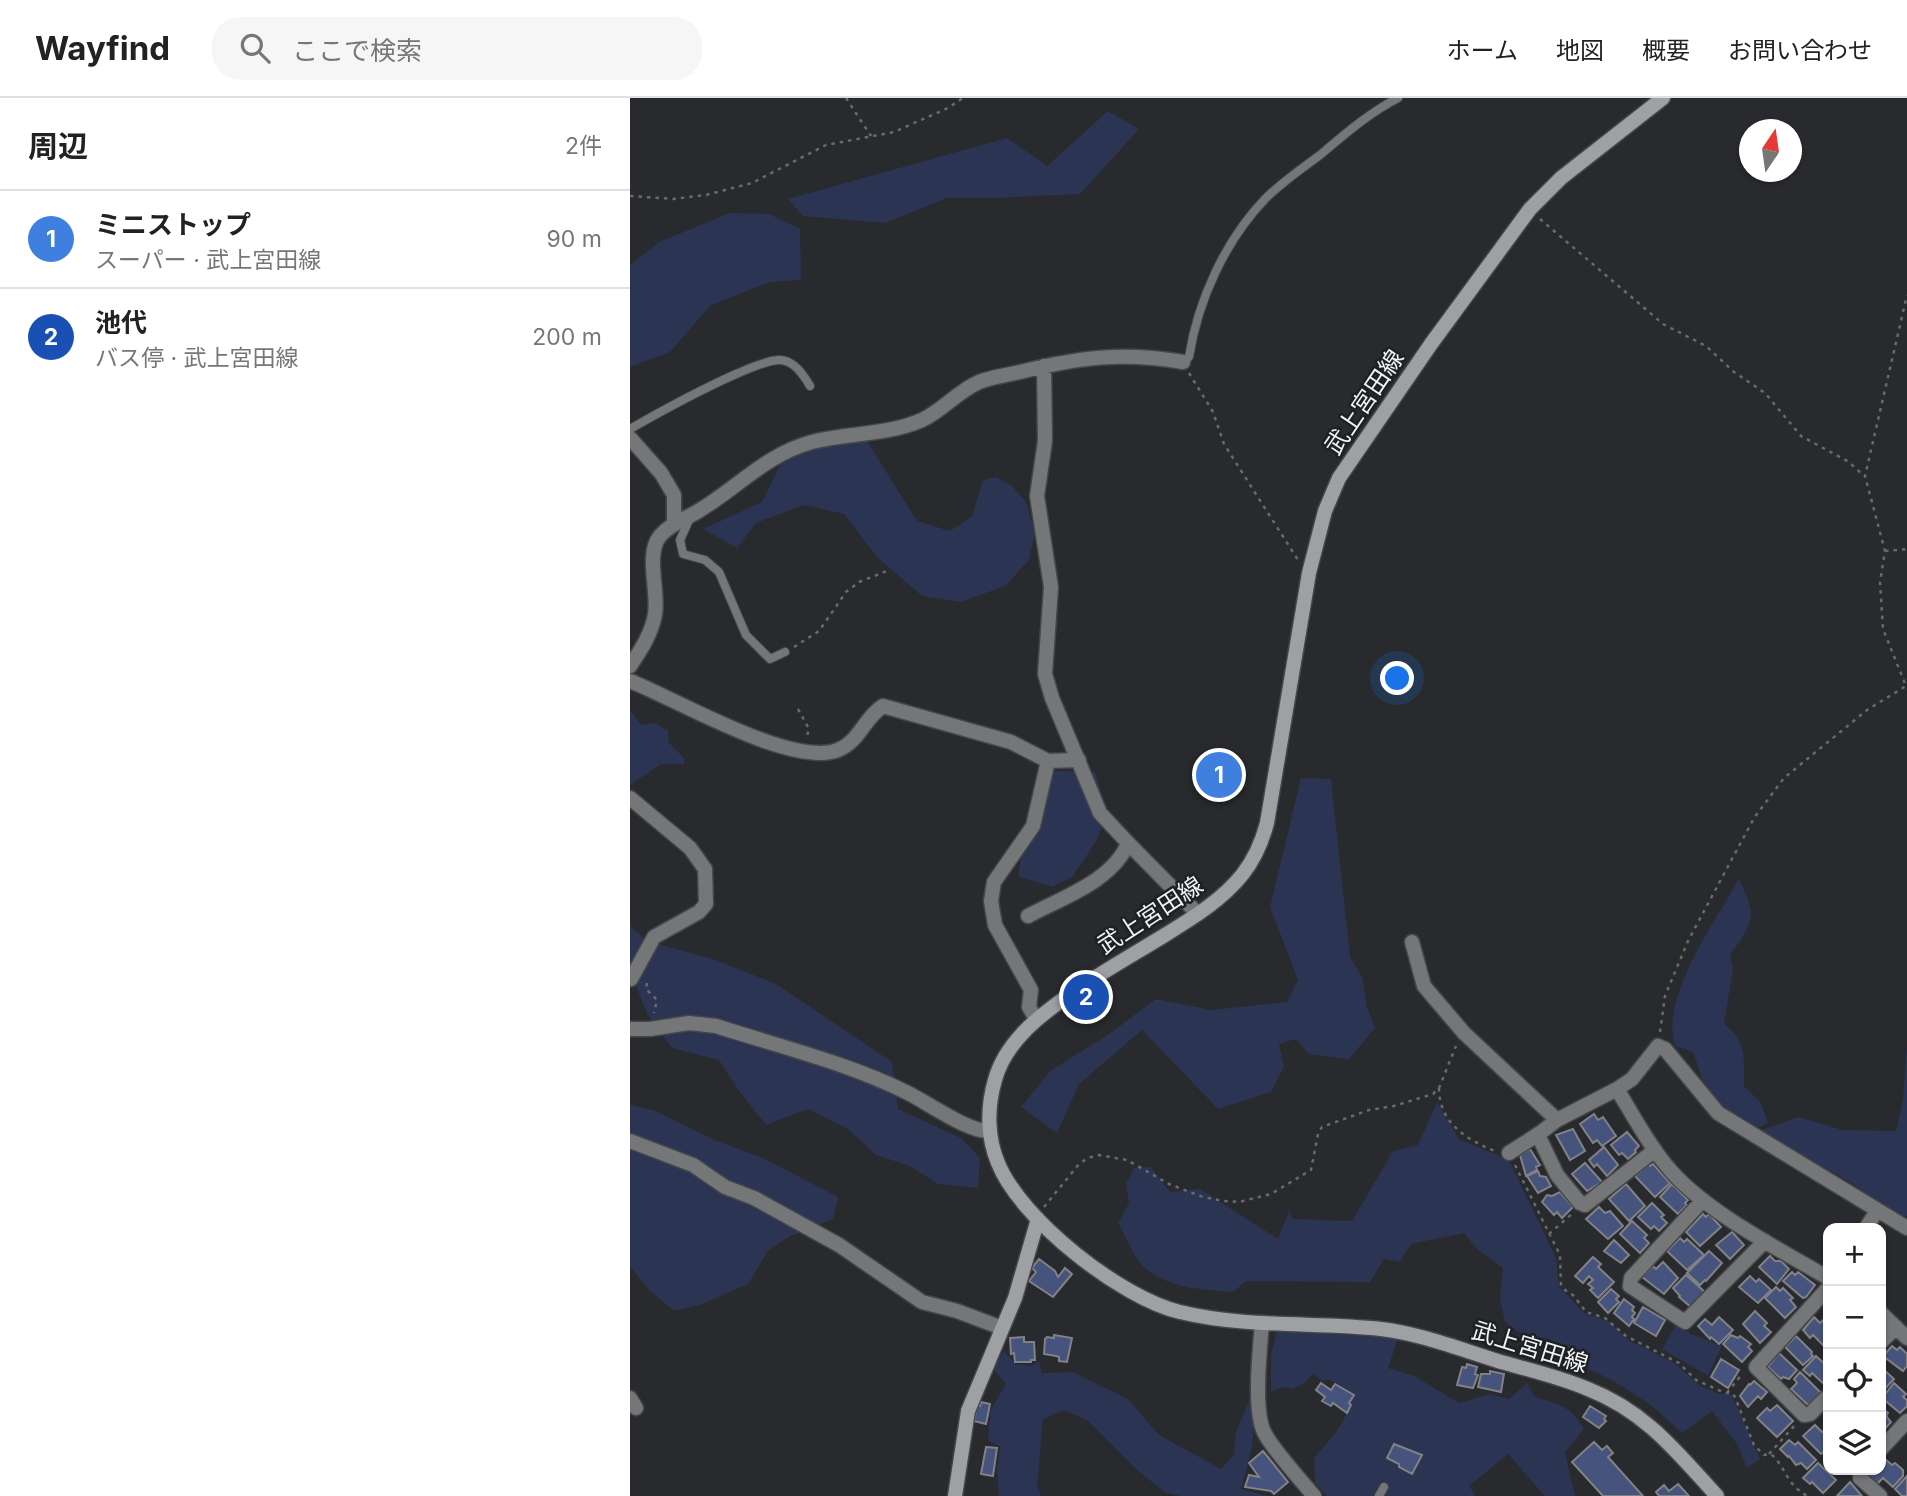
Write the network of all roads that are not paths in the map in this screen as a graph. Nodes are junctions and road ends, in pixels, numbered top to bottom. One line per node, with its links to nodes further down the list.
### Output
1 (1398, 98): 3 (lane)
2 (1663, 98): 17 (main road, 武上宮田線)
3 (1183, 362): 4 (street)
4 (1044, 366): 8 (street); 13 (street)
5 (810, 386): 6 (lane)
6 (630, 429)
7 (630, 438): 9 (street)
8 (692, 515): 9 (street); 10 (lane)
9 (674, 524): 11 (street)
10 (785, 652)
11 (630, 666)
12 (630, 681): 14 (street)
13 (1079, 760): 14 (street); 16 (street)
14 (1048, 761): 21 (street)
15 (630, 798): 20 (street)
16 (1128, 844): 17 (street); 18 (street)
17 (1198, 914): 21 (main road, 武上宮田線)
18 (1028, 916)
19 (1412, 942): 24 (street)
20 (631, 979)
21 (1036, 1019): 25 (main road, 武上宮田線)
22 (630, 1029): 25 (street)
23 (1618, 1089): 24 (street); 28 (street); 31 (street)
24 (1558, 1120): 26 (street)
25 (990, 1131): 32 (main road, 武上宮田線)
26 (1540, 1133): 28 (street); 29 (street)
27 (630, 1141): 41 (street)
28 (1655, 1150): 30 (street)
29 (1509, 1153)
30 (1703, 1200): 35 (street); 35 (street)
31 (1877, 1211): 33 (street); 34 (street)
32 (1038, 1219): 39 (main road, 武上宮田線); 41 (main road)
33 (1869, 1223)
34 (1907, 1228)
35 (1765, 1241): 36 (street)
36 (1823, 1275)
37 (1823, 1293): 44 (street)
38 (1886, 1317): 40 (street)
39 (1262, 1323): 50 (street); 52 (main road, 武上宮田線)
40 (1896, 1326): 42 (street); 43 (street)
41 (1002, 1328): 49 (main road)
42 (1886, 1337)
43 (1907, 1338)
44 (1823, 1401)
45 (1907, 1421): 46 (street)
46 (1886, 1444)
47 (1860, 1475): 53 (street)
48 (1384, 1487): 51 (lane)
49 (955, 1496)
50 (1314, 1496)
51 (1380, 1496)
52 (1717, 1496)
53 (1880, 1496)

